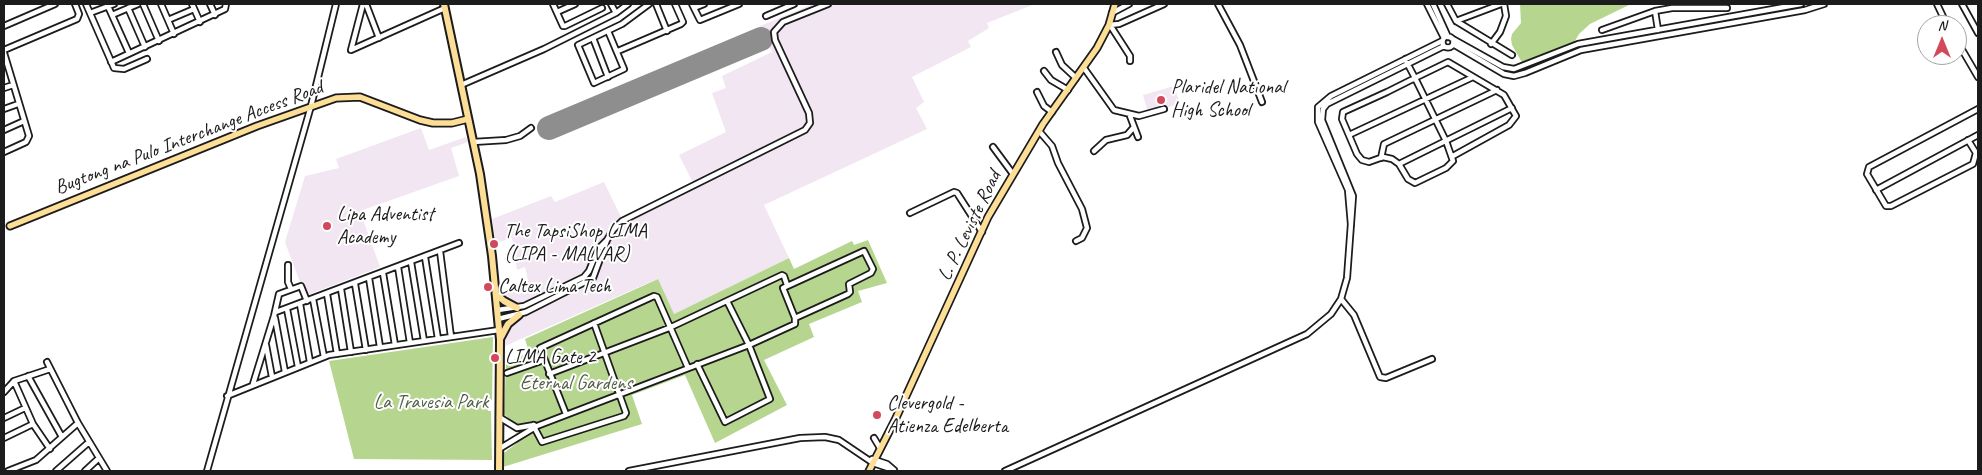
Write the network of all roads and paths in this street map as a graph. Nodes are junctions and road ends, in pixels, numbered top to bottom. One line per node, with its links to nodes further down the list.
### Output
1 (55, 4): 53 (street)
2 (74, 4): 68 (street)
3 (86, 4): 43 (street)
4 (114, 4): 33 (street)
5 (138, 4): 38 (street)
6 (143, 4): 63 (street)
7 (161, 4): 49 (street)
8 (210, 4): 47 (street)
9 (226, 4): 47 (street)
10 (336, 4): 96 (street)
11 (364, 4): 61 (street); 61 (street)
12 (553, 4): 42 (street)
13 (611, 4): 44 (street)
14 (628, 4): 44 (street)
15 (649, 4): 57 (street)
16 (656, 4): 54 (street)
17 (675, 4): 54 (street)
18 (704, 4): 37 (street)
19 (740, 4): 37 (street)
20 (794, 4): 48 (street)
21 (828, 4): 128 (street)
22 (1115, 4): 45 (main road, L. P. Leviste Road)
23 (1129, 4): 45 (street)
24 (1164, 4): 52 (street)
25 (1218, 4): 94 (street)
26 (1427, 4): 64 (street)
27 (1433, 4): 64 (street)
28 (1447, 4): 50 (street)
29 (1502, 4): 50 (street); 66 (street)
30 (1801, 4): 56 (street)
31 (1824, 4): 60 (street)
32 (1962, 4): 58 (street)
33 (108, 5): 43 (street); 46 (street)
34 (571, 5): 42 (street)
35 (193, 6): 49 (street); 51 (street)
36 (444, 6): 61 (street); 88 (highway)
37 (693, 6)
38 (128, 8): 46 (street); 67 (street)
39 (602, 8): 42 (street)
40 (1727, 8): 41 (street)
41 (1655, 11): 55 (street); 56 (street)
42 (557, 12)
43 (90, 13): 77 (street)
44 (616, 13): 88 (street)
45 (1112, 13): 52 (main road, L. P. Leviste Road)
46 (112, 15): 72 (street)
47 (215, 15): 51 (street)
48 (766, 16)
49 (168, 20): 59 (street)
50 (1456, 21): 66 (street)
51 (200, 22): 59 (street)
52 (1109, 25): 78 (street); 80 (main road, L. P. Leviste Road)
53 (4, 26)
54 (667, 30): 69 (street)
55 (1602, 30)
56 (1658, 30): 60 (street); 64 (street)
57 (608, 31): 62 (street); 69 (street)
58 (1978, 33)
59 (174, 34): 63 (street)
60 (1660, 36): 65 (street)
61 (379, 38)
62 (593, 38): 83 (street); 83 (street)
63 (159, 40): 67 (street)
64 (1446, 40): 65 (street); 65 (street); 76 (street); 79 (street)
65 (1453, 44)
66 (1491, 44): 73 (street)
67 (144, 47): 72 (street)
68 (4, 50)
69 (618, 51): 83 (street)
70 (1056, 52): 85 (street)
71 (4, 53): 87 (street)
72 (129, 54): 77 (street)
73 (1512, 56)
74 (1967, 57): 82 (street)
75 (147, 59): 77 (street)
76 (1404, 59): 79 (street); 126 (street)
77 (111, 62)
78 (1130, 62)
79 (1408, 65): 86 (street); 126 (street)
80 (1084, 68): 85 (main road, L. P. Leviste Road); 102 (street)
81 (1044, 70): 90 (street)
82 (1978, 75)
83 (608, 77)
84 (1473, 77): 86 (street); 91 (street); 93 (street)
85 (1076, 78): 90 (main road, L. P. Leviste Road)
86 (1415, 78): 93 (street); 110 (street)
87 (13, 84): 89 (street); 95 (street)
88 (461, 85): 103 (highway)
89 (4, 88)
90 (1068, 90): 101 (main road, L. P. Leviste Road)
91 (1497, 90): 97 (street); 105 (street)
92 (1037, 92): 101 (street)
93 (1425, 100): 105 (street); 110 (street)
94 (1262, 102)
95 (18, 104): 98 (street); 104 (street)
96 (311, 106): 103 (main road, Bugtong na Pulo Interchange Access Road); 125 (main road, Bugtong na Pulo Interchange Access Road); 191 (street)
97 (1512, 108): 114 (street); 119 (street)
98 (4, 109)
99 (1164, 109): 102 (street)
100 (1978, 109): 123 (street)
101 (1052, 112): 109 (main road, L. P. Leviste Road)
102 (1130, 116): 106 (street)
103 (468, 119): 115 (highway)
104 (24, 121): 108 (street); 118 (street)
105 (1435, 121): 114 (street); 120 (street)
106 (1134, 127): 112 (street); 117 (street)
107 (531, 128): 115 (street)
108 (4, 130)
109 (1039, 131): 122 (main road, L. P. Leviste Road); 129 (street)
110 (1349, 135): 120 (street)
111 (1978, 135): 113 (street)
112 (1138, 137)
113 (1968, 140): 123 (street); 123 (street)
114 (1446, 141): 119 (street); 121 (street)
115 (473, 142): 145 (highway)
116 (993, 147): 122 (street)
117 (1094, 151)
118 (4, 152)
119 (1453, 156): 121 (street)
120 (1381, 158): 121 (street)
121 (1399, 164)
122 (1013, 174): 127 (main road, L. P. Leviste Road)
123 (1876, 190)
124 (910, 213): 127 (street)
125 (10, 226)
126 (1351, 227): 147 (street)
127 (982, 232): 205 (main road, L. P. Leviste Road)
128 (607, 240): 133 (street); 135 (street)
129 (1076, 241)
130 (459, 243): 131 (street)
131 (440, 252): 132 (street); 160 (street)
132 (425, 257): 134 (street); 161 (street)
133 (593, 260): 135 (street); 153 (street)
134 (411, 262): 137 (street); 163 (street)
135 (600, 263): 153 (street)
136 (288, 264): 142 (street)
137 (398, 267): 138 (street); 164 (street)
138 (384, 273): 139 (street); 166 (street)
139 (369, 278): 140 (street); 168 (street)
140 (355, 284): 143 (street); 169 (street)
141 (787, 285): 149 (street); 155 (street); 155 (street)
142 (291, 289): 148 (street); 154 (street)
143 (340, 289): 144 (street); 170 (street)
144 (327, 294): 146 (street); 172 (street)
145 (496, 294): 152 (highway); 153 (highway)
146 (313, 299): 148 (street); 173 (street)
147 (1341, 299): 174 (street); 219 (street)
148 (307, 300): 150 (street)
149 (727, 301): 158 (street); 167 (street)
150 (300, 304): 151 (street); 177 (street)
151 (287, 309): 154 (street); 179 (street)
152 (498, 310): 153 (street); 156 (highway)
153 (518, 311): 156 (street); 162 (highway)
154 (275, 314): 165 (street); 182 (street)
155 (795, 318): 167 (street)
156 (498, 319): 159 (highway)
157 (594, 322): 158 (street); 171 (street); 175 (street)
158 (669, 328): 171 (street); 180 (street)
159 (499, 330): 160 (street); 162 (highway)
160 (451, 337): 161 (street)
161 (438, 339): 163 (street)
162 (500, 340): 194 (highway)
163 (424, 341): 164 (street)
164 (410, 343): 166 (street)
165 (266, 344): 186 (street); 188 (street)
166 (396, 345): 168 (street)
167 (749, 345): 178 (street); 178 (street)
168 (380, 347): 169 (street)
169 (366, 350): 170 (street)
170 (351, 352): 172 (street)
171 (603, 353): 184 (street); 190 (street)
172 (337, 354): 173 (street)
173 (324, 357): 177 (street)
174 (1432, 359)
175 (544, 360): 183 (street); 184 (street)
176 (47, 362): 181 (street)
177 (310, 362): 179 (street)
178 (697, 364): 180 (street)
179 (298, 367): 182 (street)
180 (688, 368): 190 (street)
181 (50, 369): 185 (street); 196 (street)
182 (285, 372): 186 (street)
183 (507, 373)
184 (548, 374): 193 (street)
185 (28, 376): 187 (street); 200 (street)
186 (272, 377): 188 (street)
187 (14, 381): 189 (street); 192 (street)
188 (253, 384): 191 (street)
189 (4, 392)
190 (620, 395): 193 (street); 199 (street)
191 (227, 396): 214 (street)
192 (24, 408): 195 (street); 197 (street)
193 (566, 414): 199 (street)
194 (499, 416): 198 (street); 207 (highway)
195 (4, 418)
196 (78, 423): 200 (street); 204 (street)
197 (33, 424): 202 (street); 206 (street)
198 (514, 426): 199 (street); 201 (street)
199 (535, 427): 201 (street)
200 (62, 437): 206 (street)
201 (515, 437): 207 (street)
202 (4, 438)
203 (874, 438): 205 (street)
204 (89, 442): 208 (street); 211 (street)
205 (880, 448): 209 (main road, L. P. Leviste Road)
206 (50, 449): 210 (street)
207 (499, 450): 215 (highway)
208 (98, 459): 212 (street); 213 (street)
209 (872, 460): 216 (street); 217 (main road, L. P. Leviste Road); 218 (street)
210 (8, 471)
211 (56, 471)
212 (85, 471)
213 (107, 471)
214 (207, 471)
215 (499, 471)
216 (629, 471)
217 (869, 471)
218 (895, 471)
219 (1005, 471)

